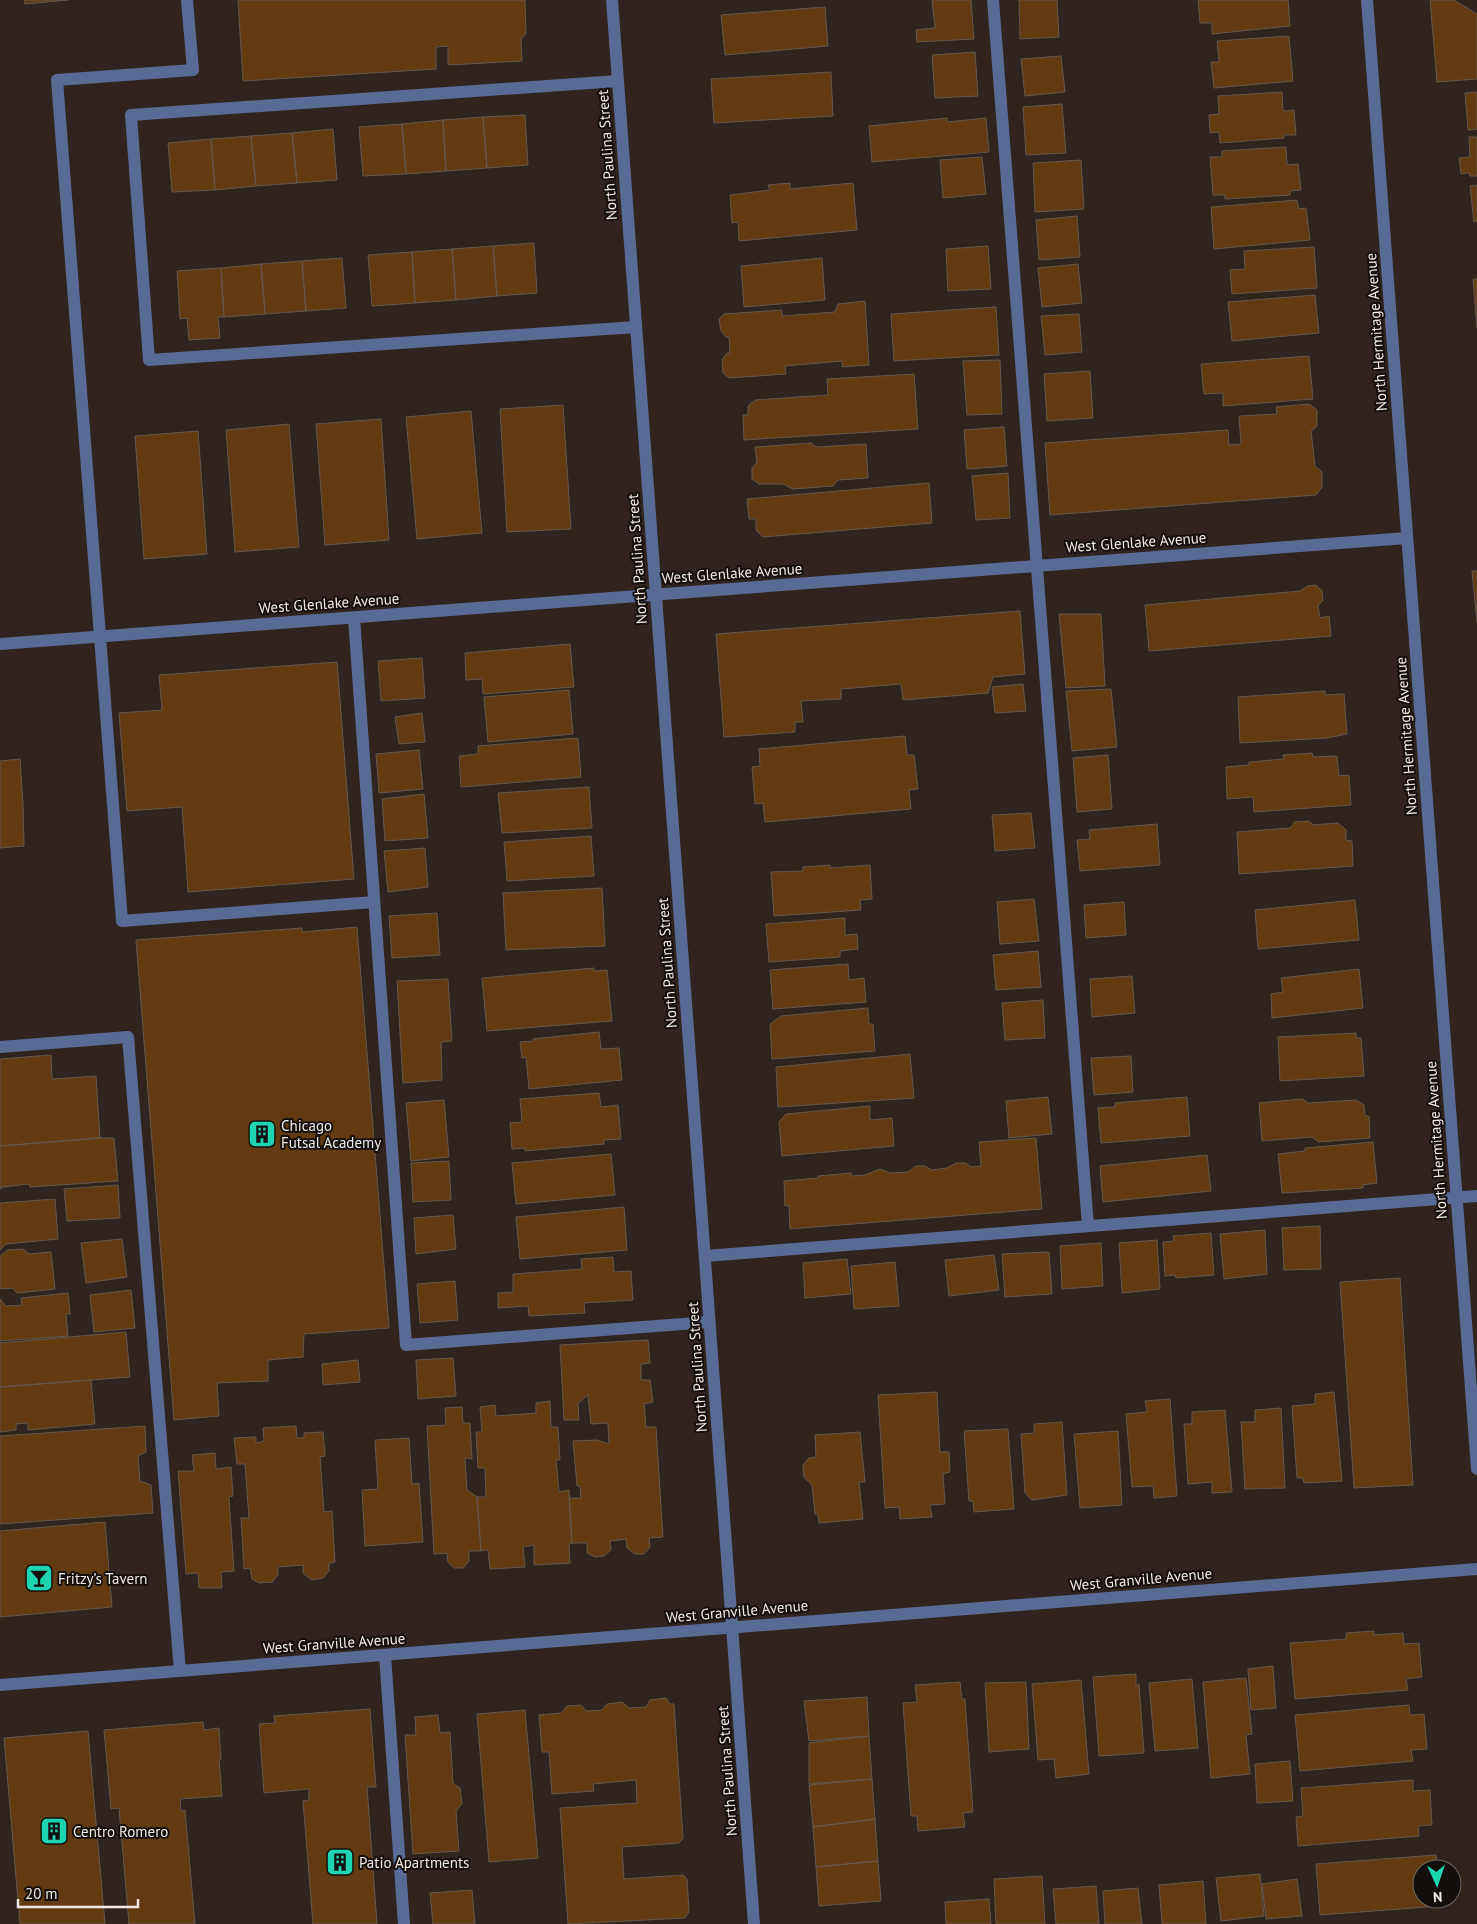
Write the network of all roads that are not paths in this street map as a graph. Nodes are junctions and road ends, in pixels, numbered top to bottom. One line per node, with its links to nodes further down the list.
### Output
1 (187, 0): 11 (street)
2 (612, 0): 5 (street, North Paulina Street)
3 (993, 0): 8 (street)
4 (1367, 0): 7 (street, North Hermitage Avenue)
5 (618, 81): 6 (street, North Paulina Street); 6 (street)
6 (636, 327): 9 (street, North Paulina Street)
7 (1407, 538): 8 (street, West Glenlake Avenue); 16 (street, North Hermitage Avenue)
8 (1037, 566): 9 (street, West Glenlake Avenue); 17 (street)
9 (656, 595): 10 (street, West Glenlake Avenue); 18 (street, North Paulina Street)
10 (354, 618): 11 (street, West Glenlake Avenue); 13 (street)
11 (99, 637): 12 (street, West Glenlake Avenue); 13 (street)
12 (0, 644)
13 (374, 902): 19 (street)
14 (0, 1047): 24 (street)
15 (1477, 1196): 16 (street)
16 (1457, 1198): 17 (street); 20 (street, North Hermitage Avenue)
17 (1088, 1226): 18 (street)
18 (705, 1256): 19 (street, North Paulina Street)
19 (710, 1322): 22 (street, North Paulina Street)
20 (1477, 1469)
21 (1477, 1569): 22 (street, West Granville Avenue)
22 (732, 1628): 23 (street, West Granville Avenue); 27 (street, North Paulina Street)
23 (385, 1655): 24 (street, West Granville Avenue); 26 (street)
24 (180, 1671): 25 (street, West Granville Avenue)
25 (0, 1685)
26 (404, 1924)
27 (754, 1924)

